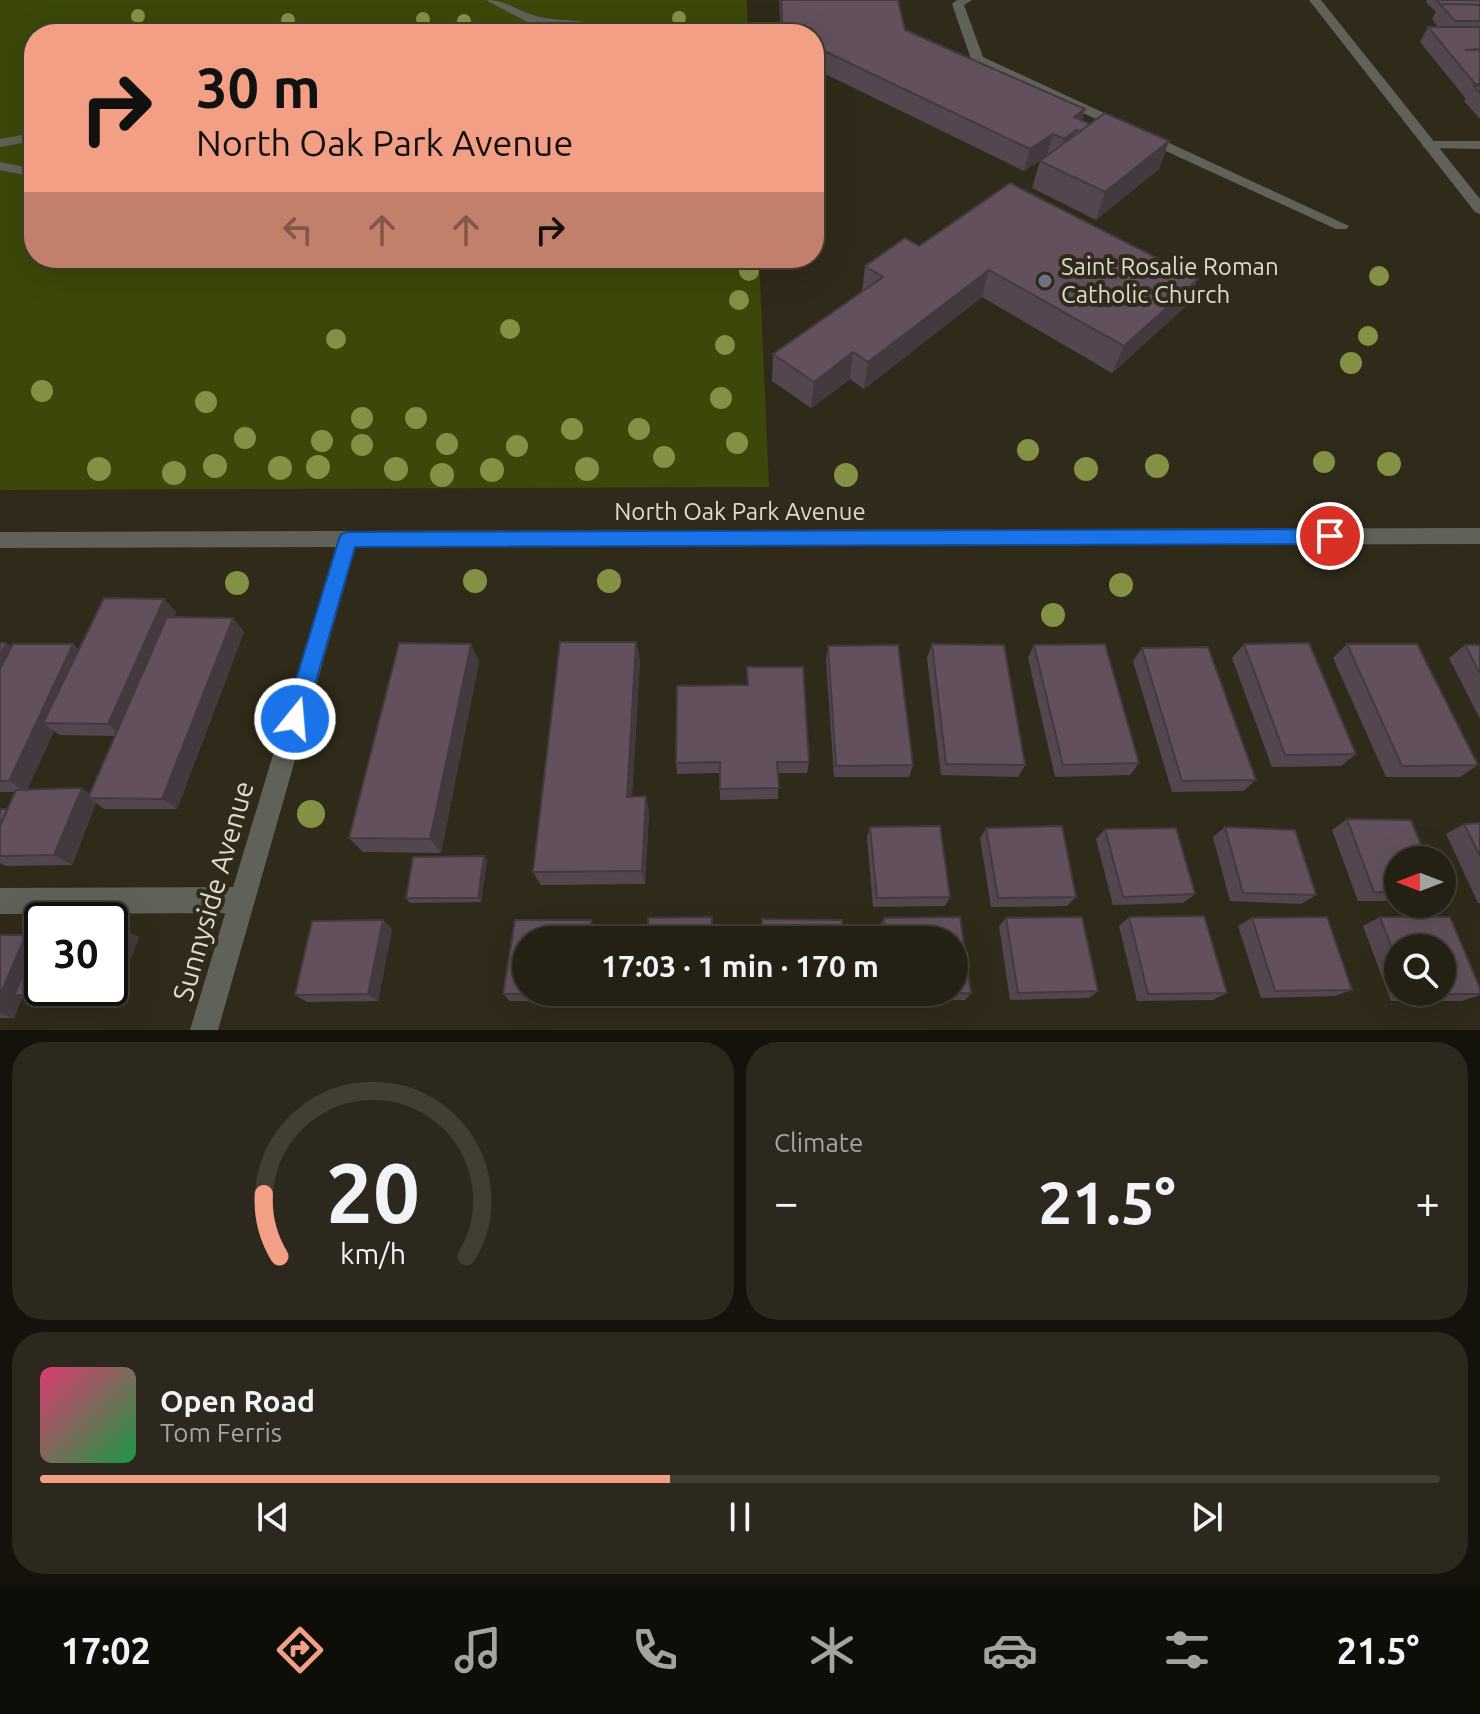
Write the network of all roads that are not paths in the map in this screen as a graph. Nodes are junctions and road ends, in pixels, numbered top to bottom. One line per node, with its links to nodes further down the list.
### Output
1 (492, 0): 4 (street)
2 (966, 0): 12 (street)
3 (1315, 0): 7 (street)
4 (569, 24)
5 (24, 139): 6 (street)
6 (0, 143)
7 (1429, 145): 8 (street); 11 (street)
8 (1480, 145)
9 (0, 166): 10 (street)
10 (24, 171)
11 (1480, 209)
12 (1341, 226)
13 (1480, 536): 14 (street, North Oak Park Avenue)
14 (348, 539): 15 (street, North Oak Park Avenue); 16 (street, Sunnyside Avenue)
15 (0, 540)
16 (241, 900): 17 (street); 18 (street, Sunnyside Avenue)
17 (0, 901)
18 (204, 1030)

